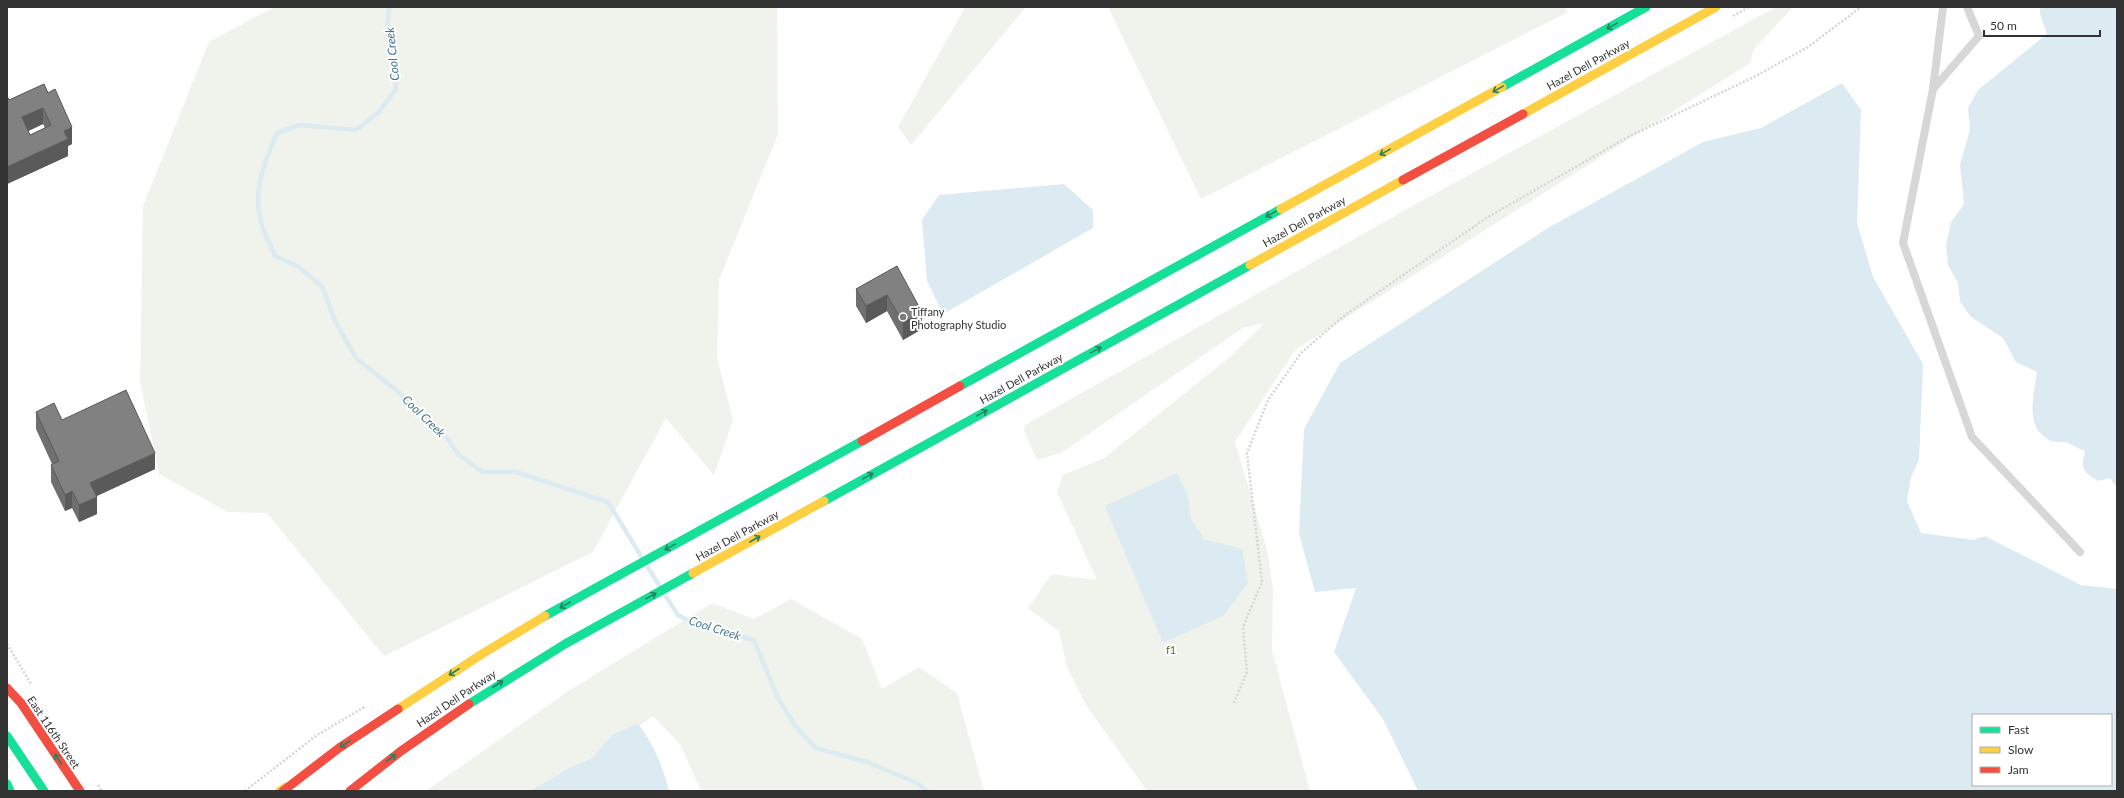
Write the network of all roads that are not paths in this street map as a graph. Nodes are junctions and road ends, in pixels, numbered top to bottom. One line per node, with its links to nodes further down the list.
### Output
1 (1646, 7): 10 (main road, Hazel Dell Parkway, one-way to 10)
2 (1716, 7): 14 (main road, Hazel Dell Parkway, one-way to 2)
3 (1943, 7): 5 (lane)
4 (1967, 7): 5 (lane)
5 (1933, 89): 6 (lane)
6 (2080, 552)
7 (7, 688): 13 (main road, East 116th Street, one-way to 7)
8 (7, 736): 12 (main road)
9 (7, 784): 11 (main road)
10 (283, 790)
11 (10, 791)
12 (44, 791)
13 (80, 791)
14 (350, 791)

